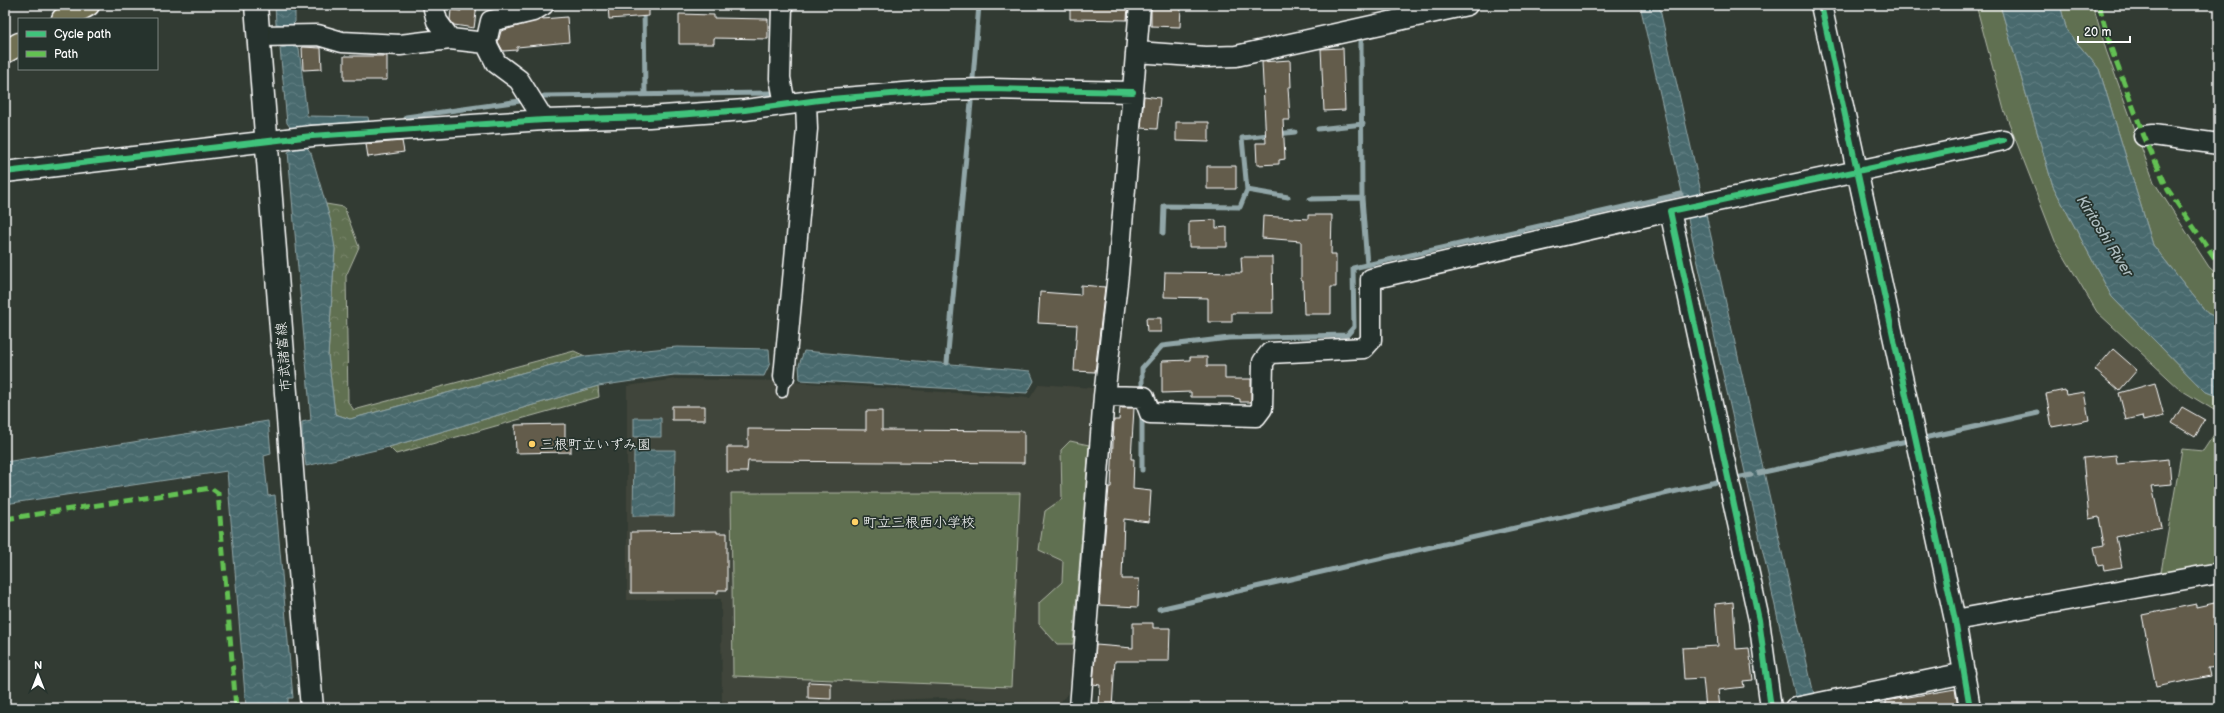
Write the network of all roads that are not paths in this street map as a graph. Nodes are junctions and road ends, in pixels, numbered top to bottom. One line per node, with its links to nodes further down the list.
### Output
1 (88, 5): 9 (highway)
2 (256, 5): 10 (main road, 市武諸富線)
3 (433, 5): 11 (street)
4 (542, 5): 12 (street)
5 (782, 5): 18 (street)
6 (1140, 5): 15 (street)
7 (1466, 5): 15 (street)
8 (1821, 5): 24 (street)
9 (65, 18)
10 (278, 35): 11 (street); 22 (main road, 市武諸富線)
11 (450, 39): 12 (street)
12 (486, 43): 19 (street)
13 (18, 45): 14 (highway)
14 (5, 52)
15 (1137, 52): 16 (street)
16 (1133, 92): 17 (street); 28 (street)
17 (806, 102): 18 (street); 27 (street)
18 (786, 104): 19 (street)
19 (544, 120): 22 (street)
20 (2144, 136): 23 (street)
21 (2003, 140): 24 (street)
22 (266, 141): 25 (street); 32 (main road, 市武諸富線)
23 (2219, 144)
24 (1856, 170): 26 (street); 30 (street)
25 (5, 172)
26 (1676, 210): 28 (street); 34 (street)
27 (783, 384)
28 (1104, 396): 33 (street)
29 (2219, 573): 30 (street)
30 (1955, 620): 31 (street)
31 (1964, 672): 35 (street); 36 (street)
32 (312, 708)
33 (1080, 708)
34 (1771, 708)
35 (1795, 708)
36 (1970, 708)

